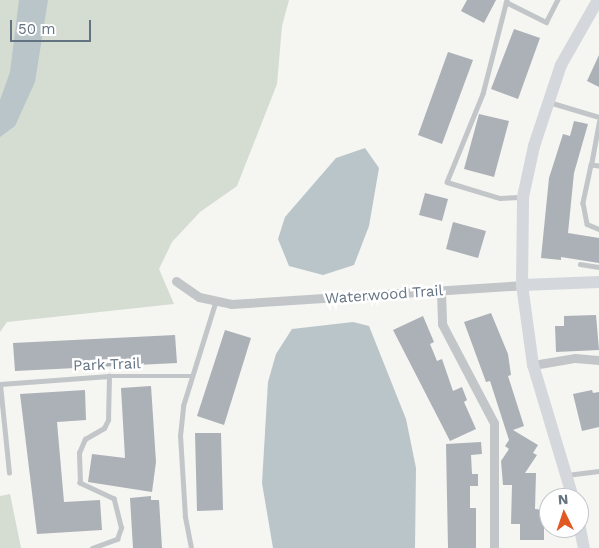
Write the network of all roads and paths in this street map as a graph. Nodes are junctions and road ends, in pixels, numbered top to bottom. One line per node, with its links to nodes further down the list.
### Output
1 (557, 0): 3 (lane)
2 (598, 0): 4 (street)
3 (507, 1): 9 (lane)
4 (548, 102): 5 (lane); 9 (street)
5 (599, 117)
6 (599, 122): 7 (lane)
7 (591, 165): 8 (lane); 10 (lane)
8 (599, 166)
9 (523, 197): 15 (street)
10 (599, 228)
11 (580, 264): 12 (lane)
12 (599, 267)
13 (176, 281): 17 (street, Waterwood Trail)
14 (599, 282): 15 (street, Waterwood Trail)
15 (522, 285): 16 (street, Waterwood Trail); 19 (street)
16 (441, 292): 17 (street, Waterwood Trail); 28 (street)
17 (215, 303): 21 (lane)
18 (599, 360): 19 (street)
19 (533, 365): 24 (street)
20 (109, 376): 21 (lane, Park Trail); 23 (lane, Park Trail); 26 (lane)
21 (192, 376): 27 (lane)
22 (599, 470): 24 (lane)
23 (9, 473)
24 (566, 475): 25 (street)
25 (570, 488)
26 (92, 548)
27 (191, 548)
28 (494, 548)

